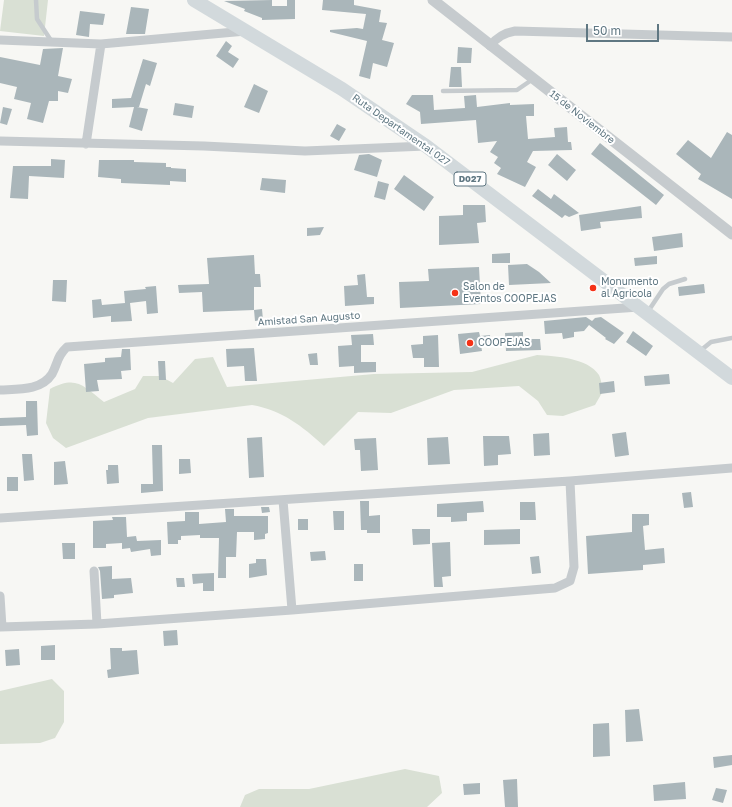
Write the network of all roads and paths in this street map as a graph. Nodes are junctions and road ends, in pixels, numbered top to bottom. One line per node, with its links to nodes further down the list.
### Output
1 (36, 0): 7 (lane)
2 (194, 0): 4 (main road, Ruta Departamental 027 / D027)
3 (433, 0): 9 (street, 15 de Noviembre)
4 (247, 31): 8 (street); 14 (main road, Ruta Departamental 027 / D027)
5 (732, 37): 9 (street)
6 (0, 40): 7 (street)
7 (52, 42): 8 (street)
8 (101, 44): 13 (street)
9 (490, 46): 10 (street, 15 de Noviembre)
10 (533, 79): 11 (lane); 15 (street, 15 de Noviembre)
11 (443, 92)
12 (0, 141): 13 (street)
13 (86, 144): 14 (street)
14 (426, 146): 17 (main road, Ruta Departamental 027 / D027)
15 (732, 234)
16 (685, 279): 17 (lane)
17 (644, 310): 19 (main road, Ruta Departamental 027 / D027); 21 (street, Amistad San Augusto)
18 (732, 338): 19 (lane)
19 (699, 352): 20 (main road, Ruta Departamental 027 / D027)
20 (732, 378)
21 (0, 390)
22 (732, 468): 23 (street)
23 (570, 481): 24 (street); 28 (street)
24 (283, 500): 25 (street); 28 (street)
25 (0, 518)
26 (94, 571): 29 (street)
27 (0, 596): 30 (street)
28 (292, 610): 29 (street)
29 (97, 624): 30 (street)
30 (1, 627)

